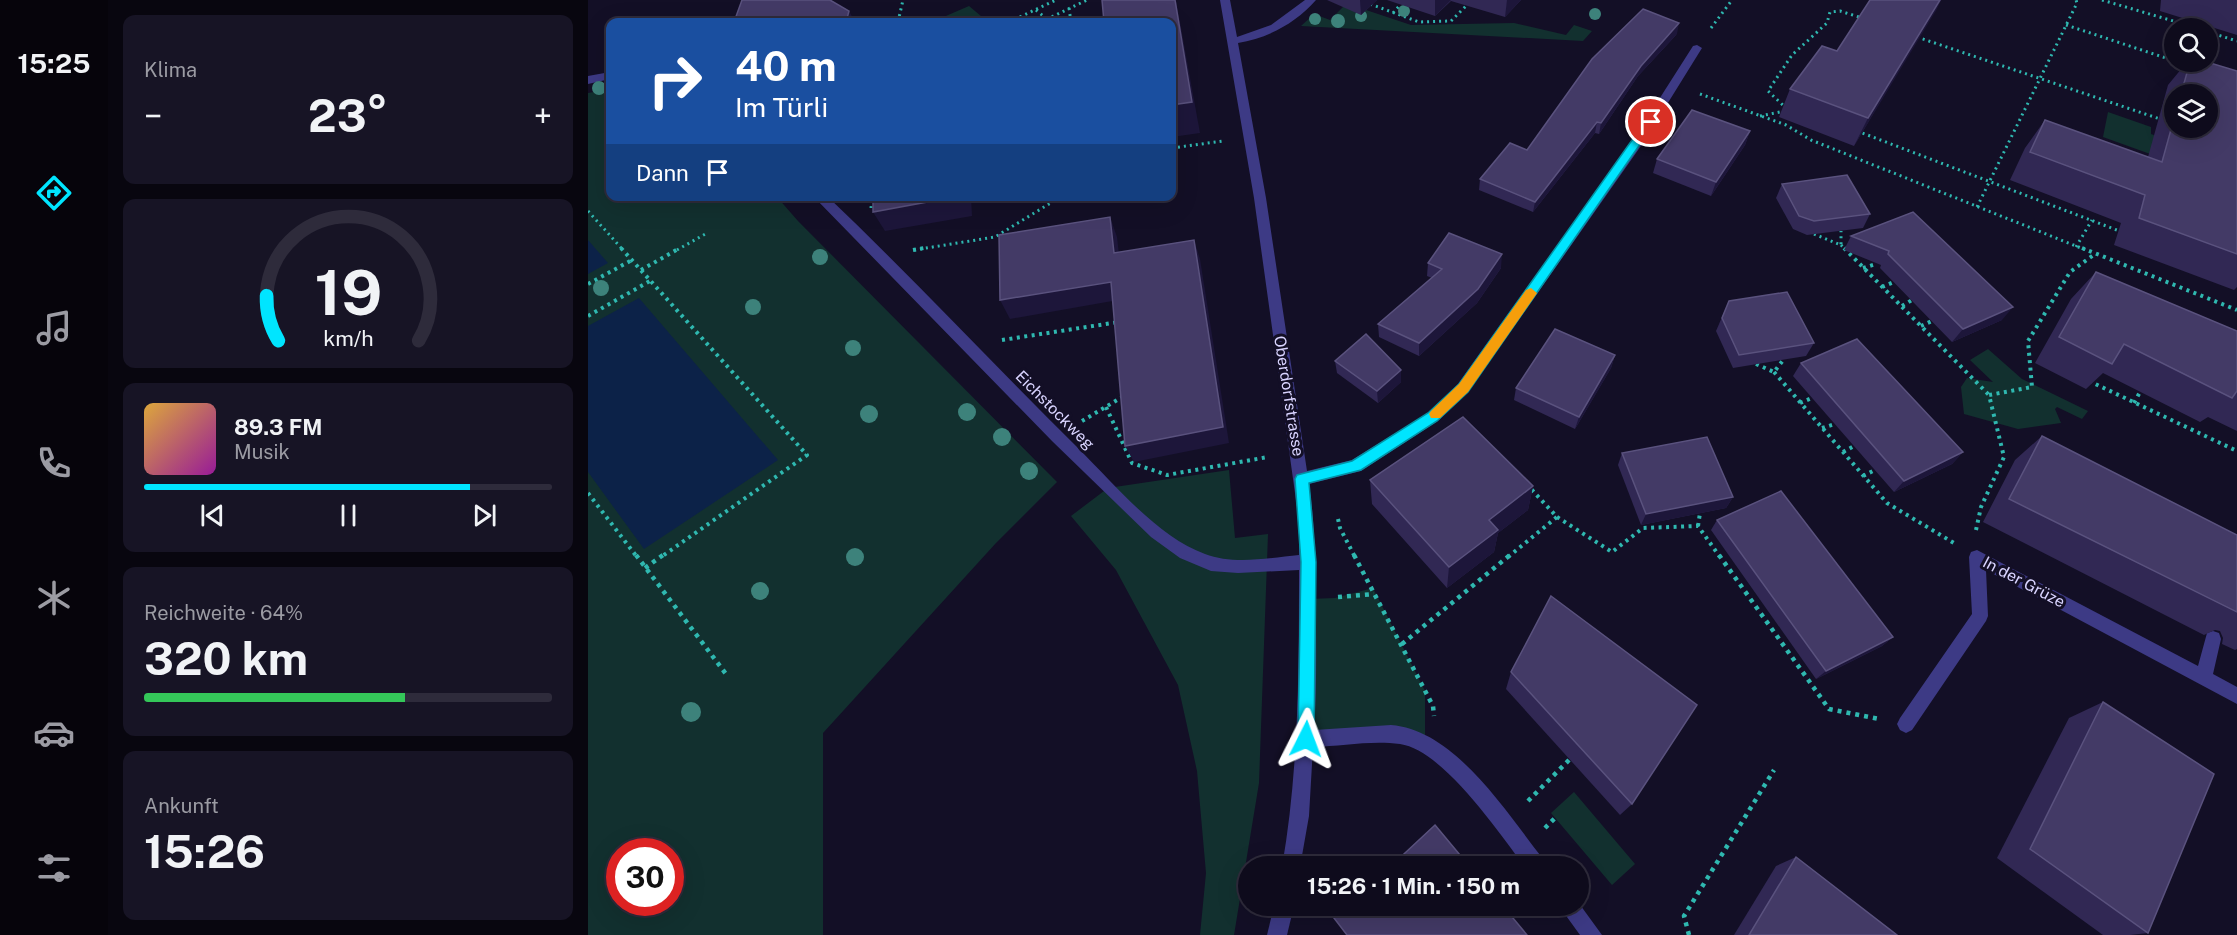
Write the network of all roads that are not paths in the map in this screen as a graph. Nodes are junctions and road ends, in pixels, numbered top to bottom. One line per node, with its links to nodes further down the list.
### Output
1 (1225, 0): 3 (street, Oberdorfstrasse)
2 (1311, 0): 3 (street)
3 (1232, 41): 8 (street, Oberdorfstrasse)
4 (1697, 48): 8 (street)
5 (606, 77): 6 (street)
6 (588, 80)
7 (824, 201): 9 (street, Eichstockweg)
8 (1302, 479): 9 (street, Oberdorfstrasse)
9 (1308, 562): 14 (street, Oberdorfstrasse)
10 (2213, 639): 11 (street)
11 (2203, 678): 12 (street, In der Grüze); 13 (street, In der Grüze)
12 (2237, 696)
13 (1906, 724)
14 (1306, 739): 15 (street, Oberdorfstrasse); 16 (street)
15 (1293, 856)
16 (1529, 856)
17 (1282, 916): 19 (street)
18 (1577, 916): 20 (street)
19 (1277, 935)
20 (1592, 935)

